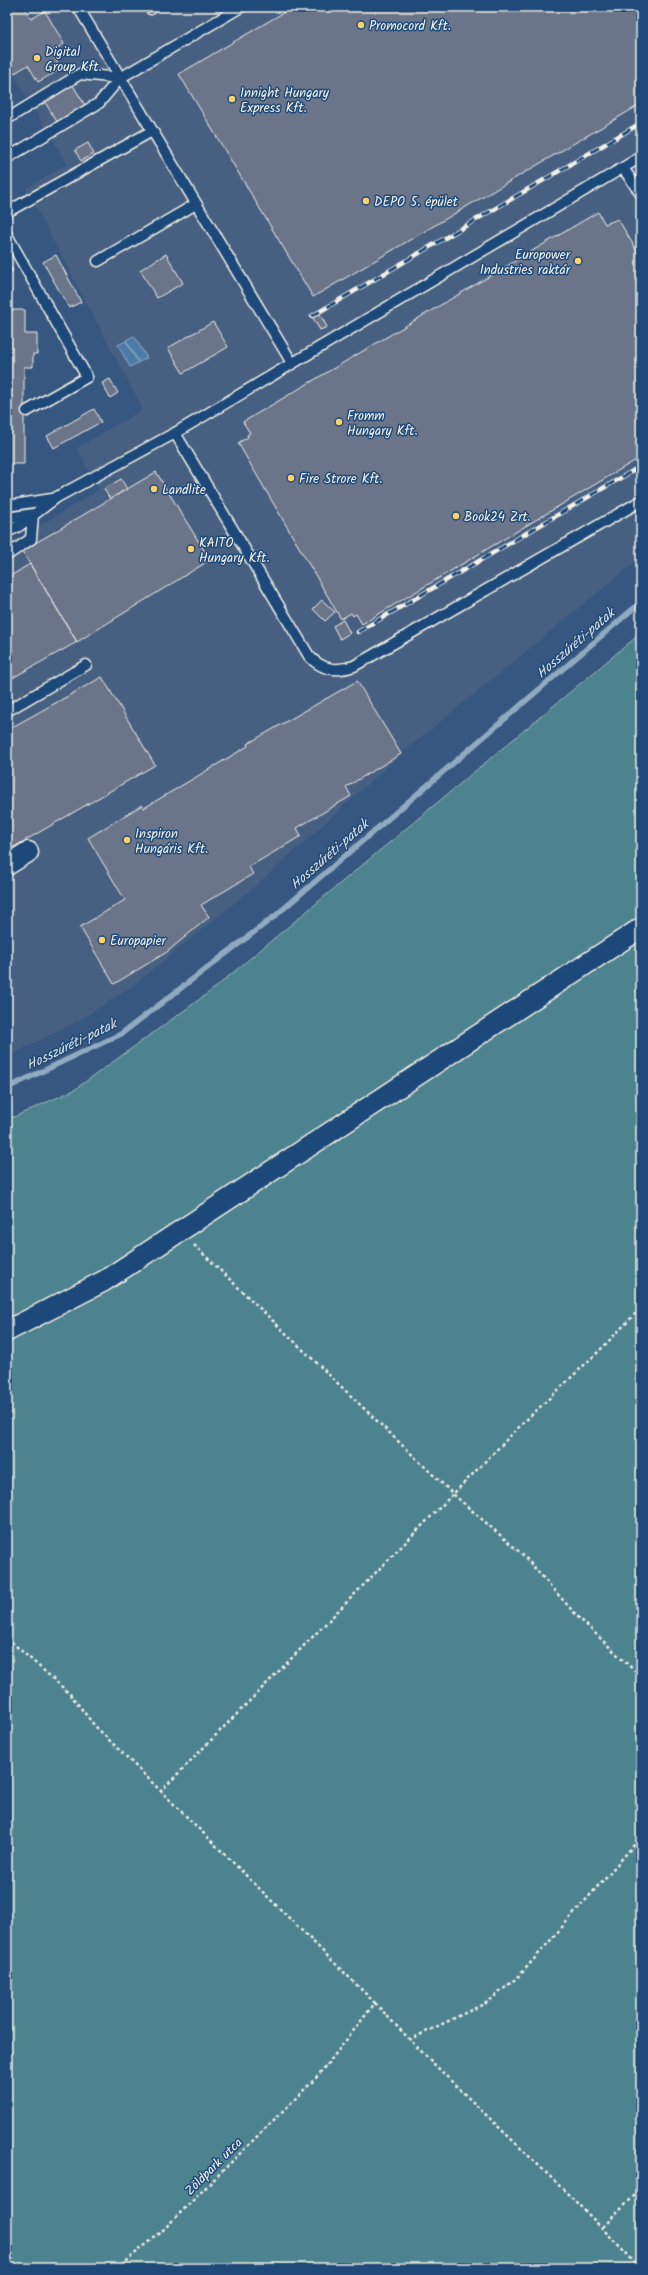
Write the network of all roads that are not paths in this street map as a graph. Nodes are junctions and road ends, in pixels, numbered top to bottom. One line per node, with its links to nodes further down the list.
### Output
1 (78, 7): 3 (lane)
2 (241, 7): 3 (lane)
3 (120, 78): 4 (lane); 5 (lane); 7 (lane)
4 (7, 119)
5 (152, 132): 10 (lane); 11 (lane)
6 (641, 157): 8 (lane)
7 (7, 158)
8 (623, 168): 9 (lane); 14 (lane)
9 (641, 194)
10 (196, 204): 13 (lane); 14 (lane)
11 (7, 212)
12 (7, 235): 15 (lane)
13 (98, 261)
14 (292, 363): 16 (lane)
15 (27, 411)
16 (175, 433): 17 (lane); 18 (lane)
17 (58, 497): 19 (lane); 20 (lane)
18 (641, 501)
19 (7, 506)
20 (33, 514): 21 (lane); 22 (lane); 23 (lane)
21 (7, 518)
22 (7, 532)
23 (7, 555)
24 (86, 665): 25 (lane)
25 (7, 711)
26 (28, 852): 27 (street)
27 (7, 865)
28 (641, 928): 29 (street)
29 (7, 1331)

